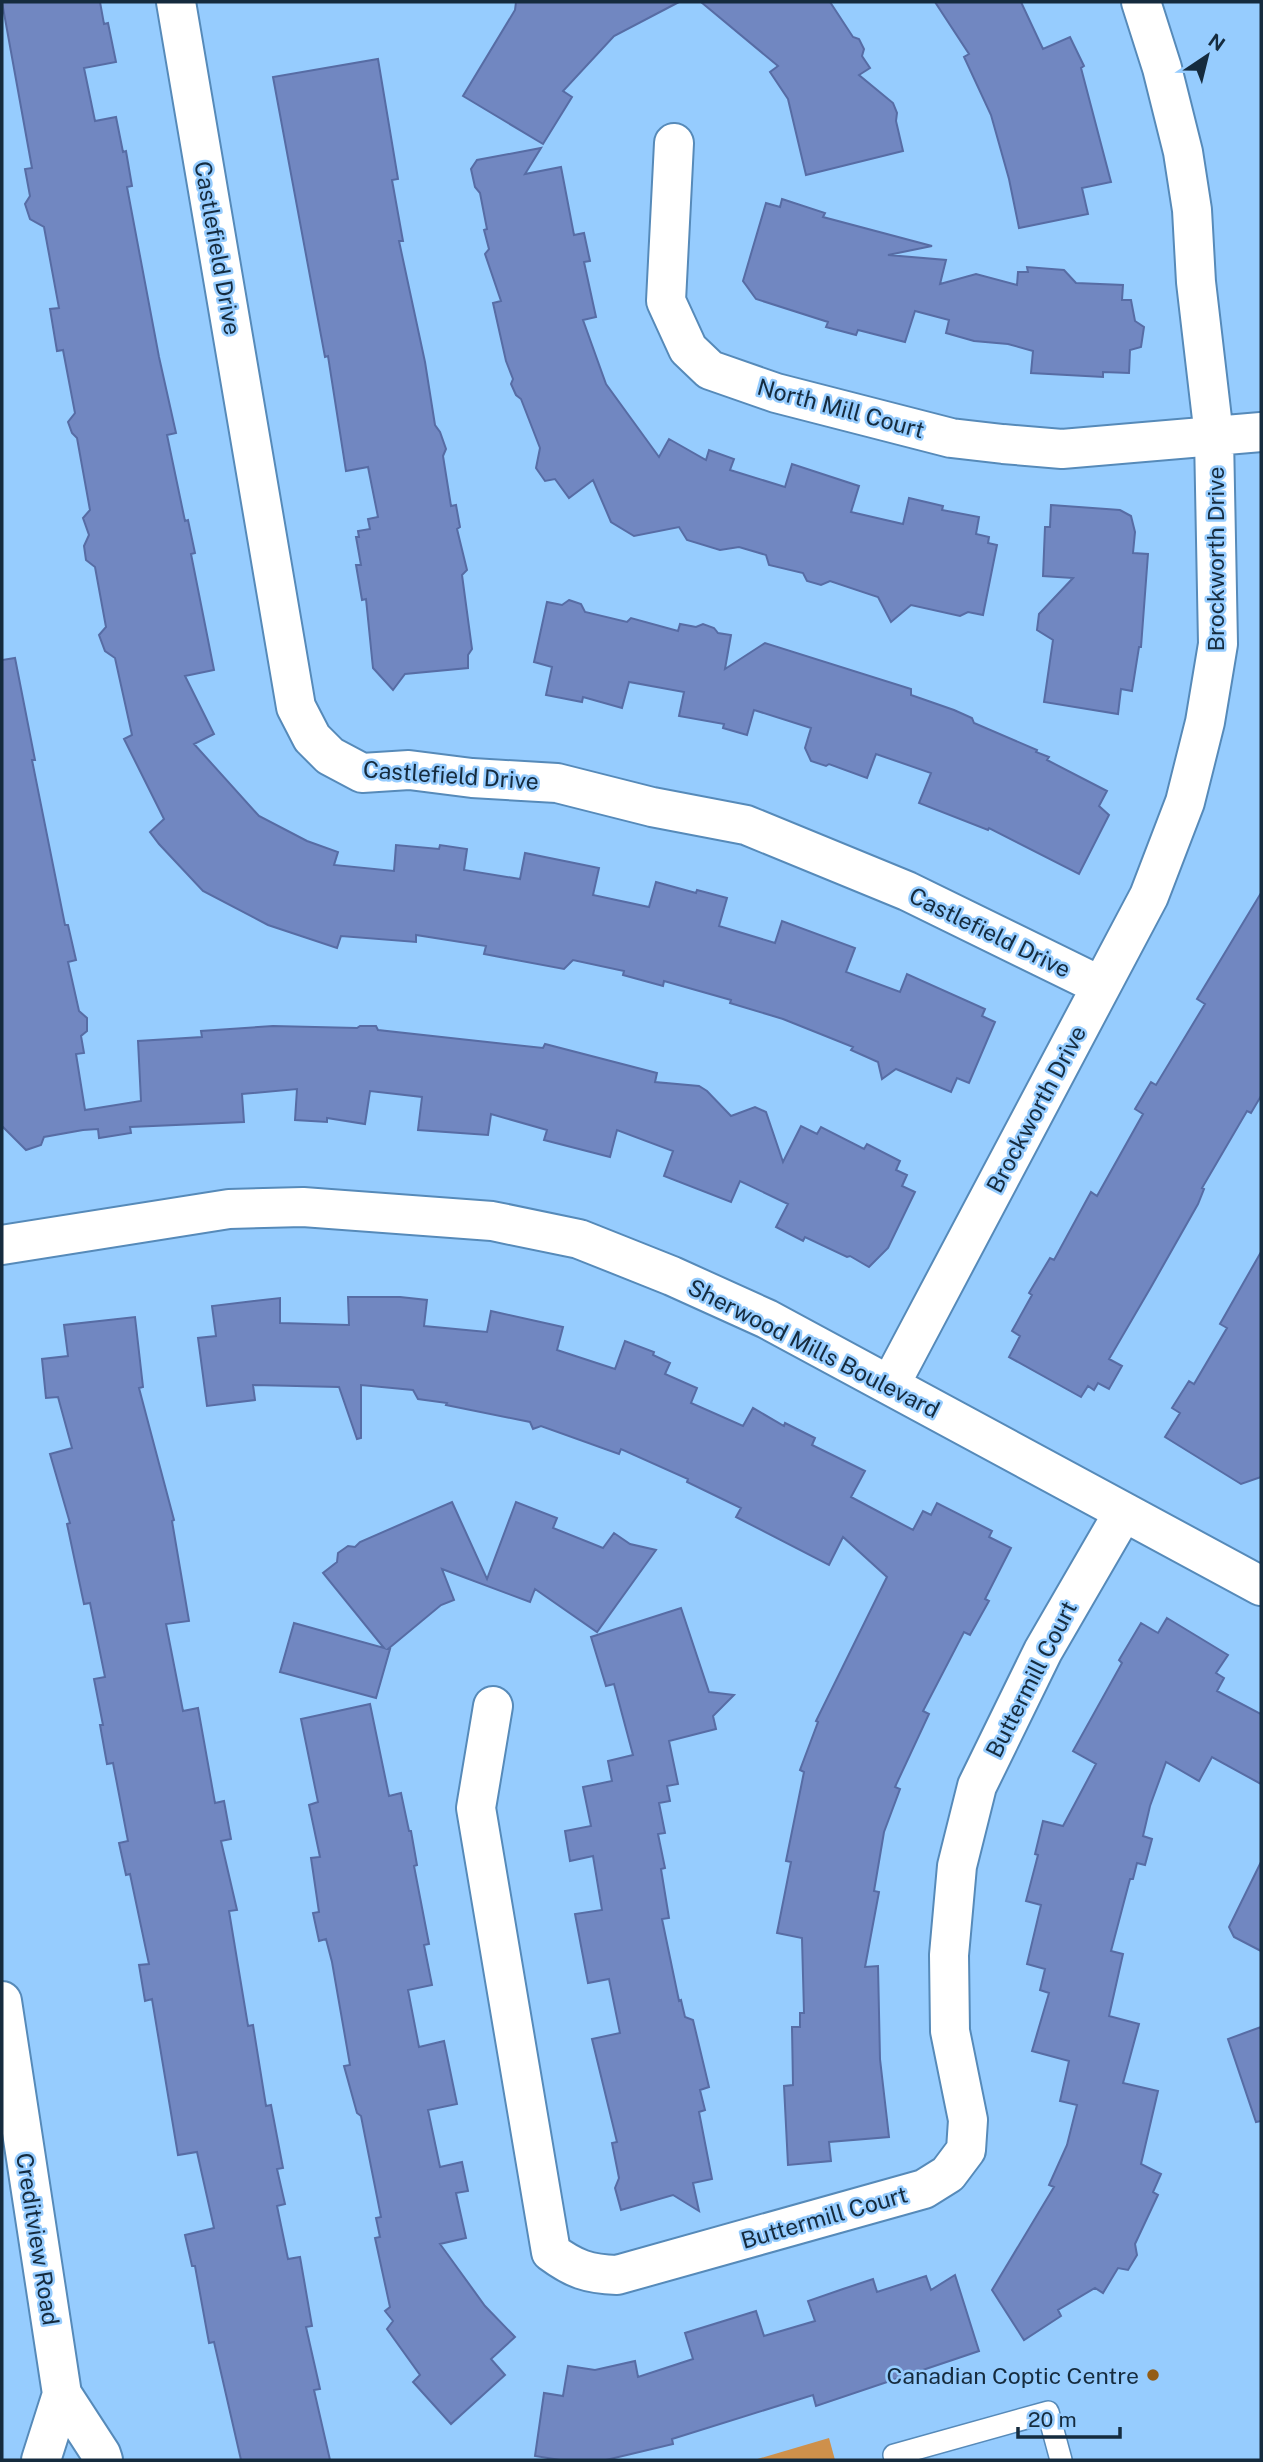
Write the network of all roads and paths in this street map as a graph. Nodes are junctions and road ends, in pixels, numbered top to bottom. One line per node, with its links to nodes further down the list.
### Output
1 (176, 2): 6 (street, Castlefield Drive)
2 (1141, 2): 5 (street, Brockworth Drive)
3 (674, 143): 5 (street, North Mill Court)
4 (1261, 432): 5 (street, North Mill Court)
5 (1214, 436): 6 (street, Brockworth Drive)
6 (1101, 986): 8 (street, Brockworth Drive)
7 (2, 1245): 8 (street, Sherwood Mills Boulevard)
8 (890, 1385): 9 (street, Sherwood Mills Boulevard)
9 (1123, 1513): 10 (street, Sherwood Mills Boulevard); 11 (street, Buttermill Court)
10 (1261, 1586)
11 (493, 1706)
12 (2, 2001): 13 (street, Creditview Road)
13 (62, 2394): 14 (street, Creditview Road); 15 (street, Creditview Road)
14 (41, 2460)
15 (103, 2460)
16 (896, 2460): 17 (lane)
17 (1061, 2460)

